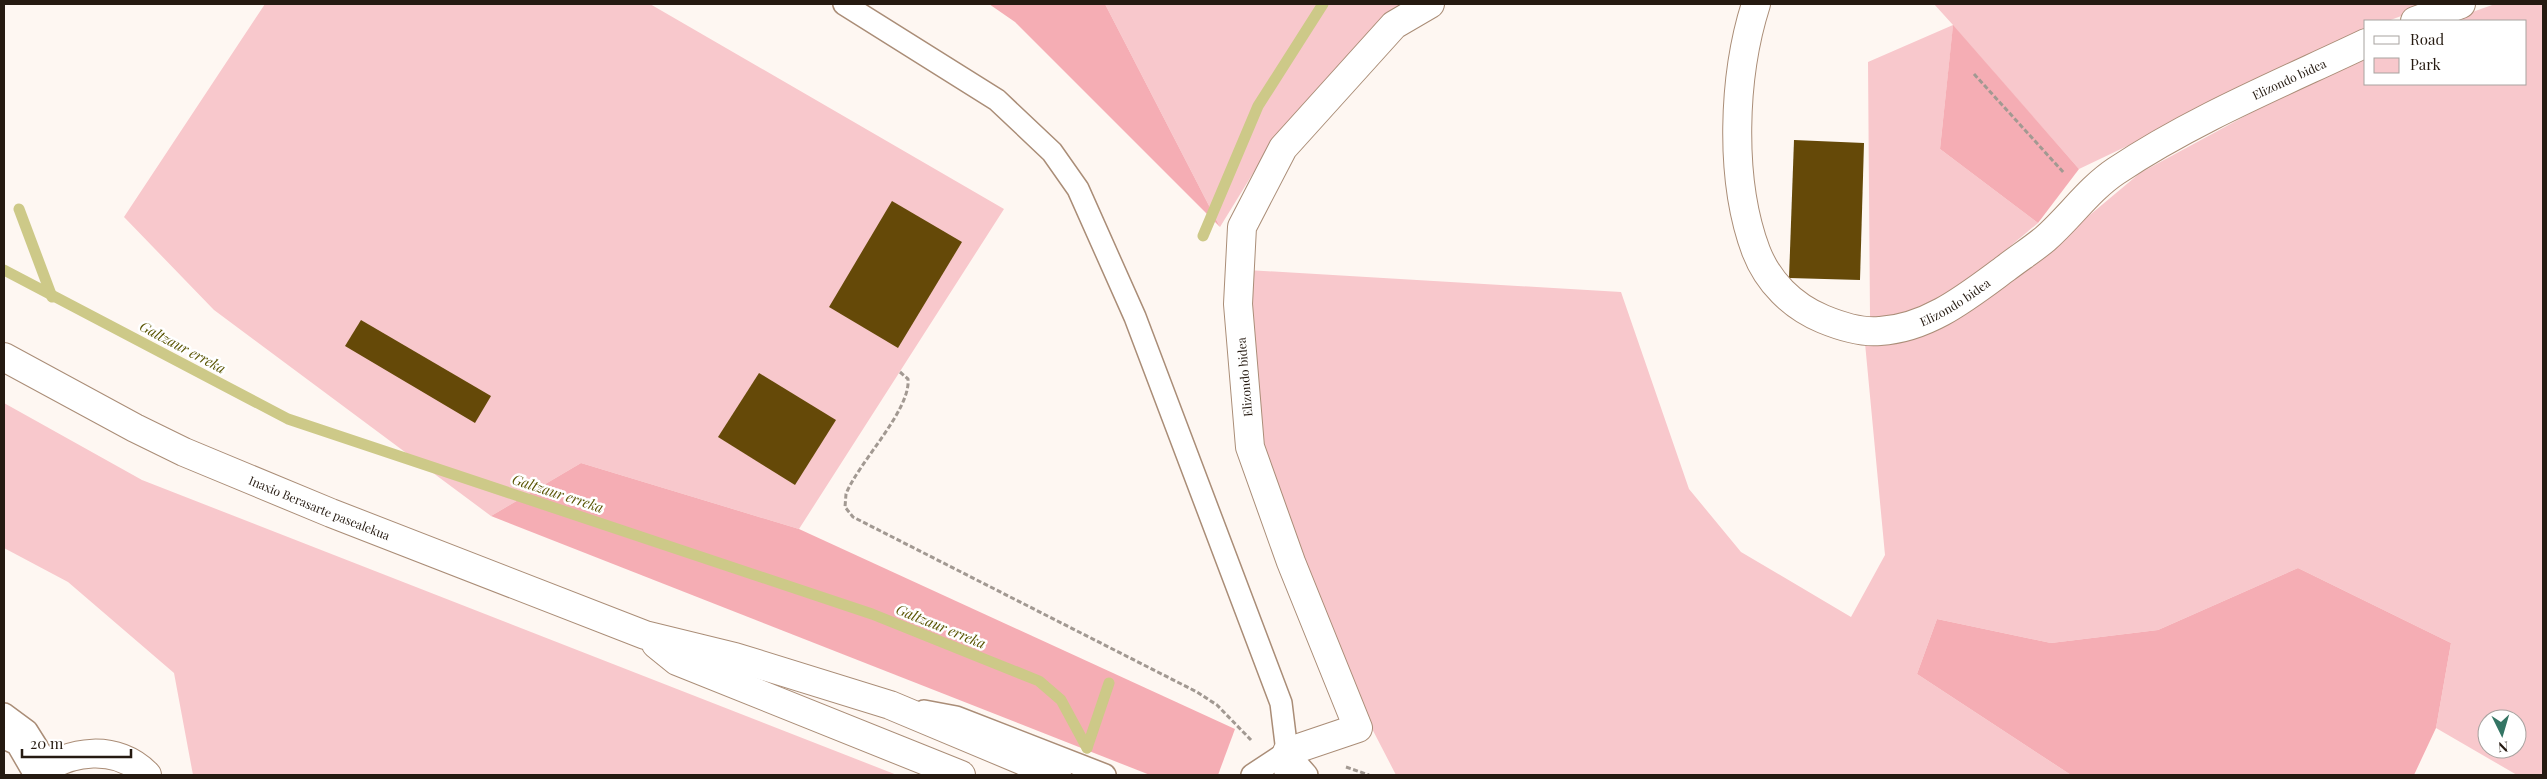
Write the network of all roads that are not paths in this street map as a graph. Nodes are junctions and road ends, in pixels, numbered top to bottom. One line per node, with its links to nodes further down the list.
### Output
1 (844, 4): 13 (lane)
2 (1430, 4): 13 (street, Elizondo bidea)
3 (1756, 4): 6 (street, Elizondo bidea)
4 (2461, 4): 5 (street)
5 (2418, 20)
6 (2364, 44)
7 (4, 357): 8 (street, Inaxio Berasarte pasealekua)
8 (645, 635): 9 (street); 11 (street)
9 (890, 706): 18 (street); 19 (lane)
10 (4, 714): 14 (lane)
11 (859, 734): 16 (street); 17 (street)
12 (4, 738): 14 (lane)
13 (1286, 764): 20 (lane); 21 (lane)
14 (41, 772): 15 (street)
15 (147, 775)
16 (961, 775)
17 (1012, 775)
18 (1057, 775)
19 (1104, 775)
20 (1252, 775)
21 (1307, 775)

